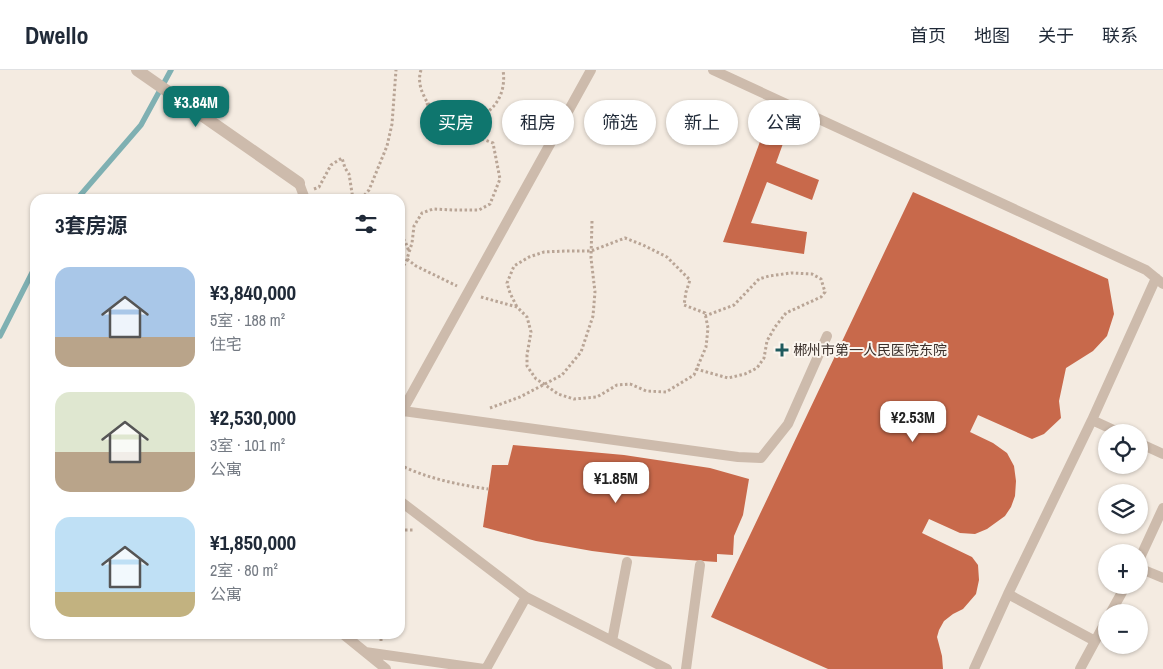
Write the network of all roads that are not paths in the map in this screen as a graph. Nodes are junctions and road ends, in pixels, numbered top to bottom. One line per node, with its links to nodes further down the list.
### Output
1 (137, 70): 4 (street)
2 (591, 70): 7 (lane)
3 (713, 70): 5 (lane)
4 (302, 191)
5 (1159, 281): 9 (lane)
6 (827, 336): 8 (lane)
7 (405, 407)
8 (405, 415)
9 (1092, 420): 10 (lane); 20 (lane)
10 (1101, 424)
11 (1148, 447): 12 (lane)
12 (1163, 454)
13 (405, 505): 21 (lane)
14 (1163, 508): 15 (lane)
15 (1146, 544)
16 (627, 562): 24 (lane)
17 (700, 565): 30 (lane)
18 (1148, 572): 19 (lane)
19 (1163, 578)
20 (1008, 594): 25 (lane); 31 (lane)
21 (526, 597): 24 (lane); 29 (lane)
22 (1098, 636): 25 (lane)
23 (349, 639): 26 (lane)
24 (612, 641): 27 (lane)
25 (1095, 641): 32 (lane)
26 (365, 652): 28 (lane); 29 (lane)
27 (660, 667)
28 (386, 669)
29 (485, 669)
30 (686, 669)
31 (974, 669)
32 (1080, 669)

